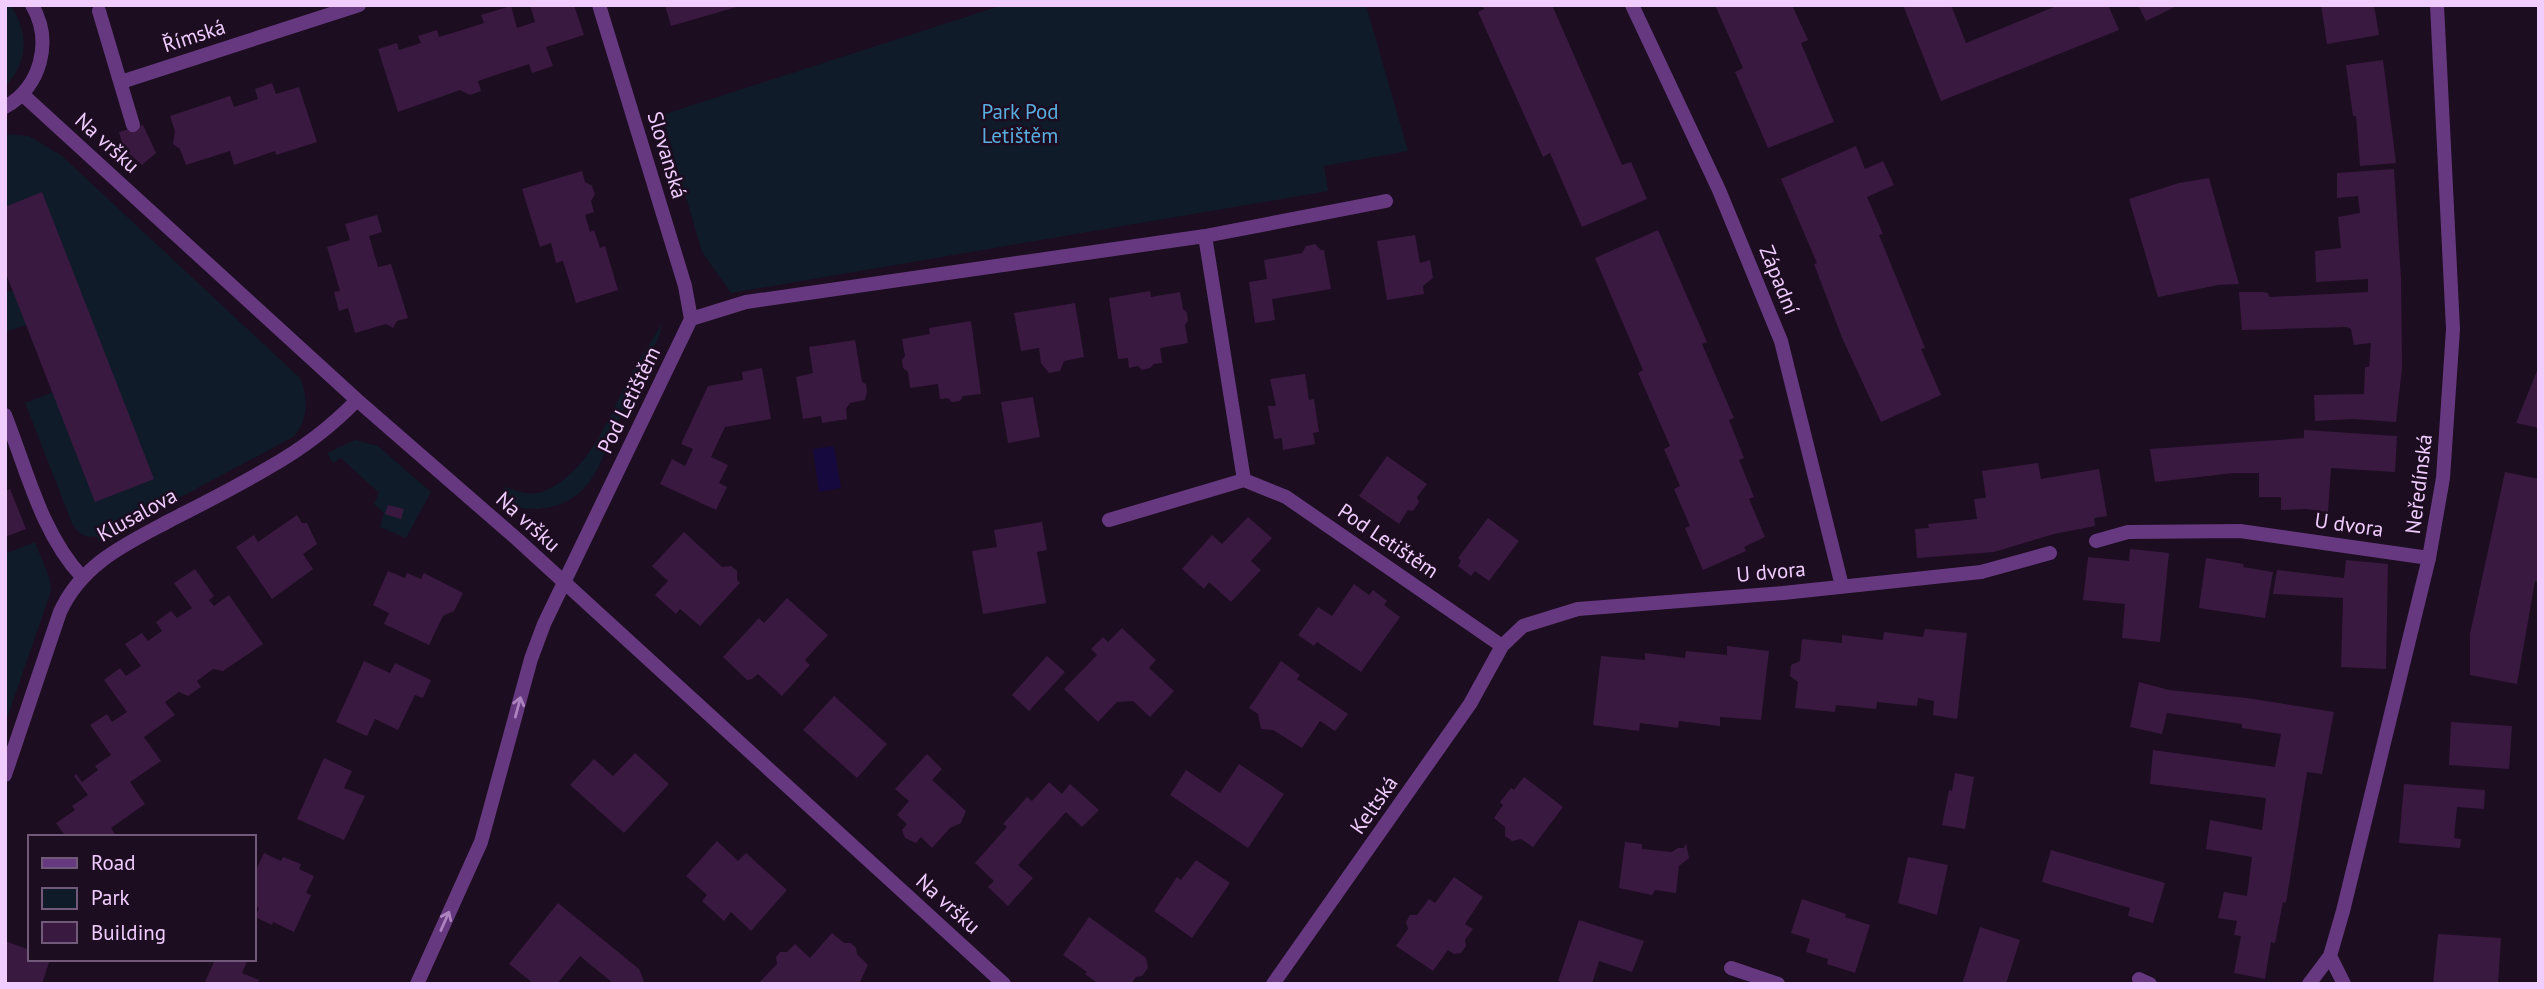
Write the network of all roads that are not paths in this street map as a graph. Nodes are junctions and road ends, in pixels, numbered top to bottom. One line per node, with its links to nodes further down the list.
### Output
1 (32, 5): 8 (street)
2 (359, 5): 7 (street, Římská)
3 (599, 5): 13 (street, Slovanská)
4 (1632, 5): 23 (street, Západní)
5 (2437, 5): 20 (street, Neředínská)
6 (99, 11): 7 (street)
7 (121, 82): 10 (street)
8 (22, 94): 9 (street); 14 (street, Na vršku)
9 (5, 107)
10 (132, 125)
11 (1386, 201): 12 (street)
12 (1205, 236): 13 (street); 16 (street)
13 (691, 319): 22 (street, Pod Letištěm)
14 (357, 400): 21 (street, Klusalova); 22 (street, Na vršku)
15 (5, 415): 21 (street)
16 (1244, 480): 17 (street); 24 (street, Pod Letištěm)
17 (1108, 520)
18 (2096, 541): 20 (street, U dvora)
19 (2050, 553): 23 (street, U dvora)
20 (2430, 558): 26 (street, Neředínská)
21 (82, 577): 25 (street, Klusalova)
22 (564, 582): 28 (street, Pod Letištěm, one-way to 22); 29 (street, Na vršku)
23 (1842, 586): 24 (street, U dvora)
24 (1502, 646): 30 (street, Keltská)
25 (5, 775)
26 (2330, 956): 32 (street, Neředínská); 33 (street)
27 (1731, 968): 31 (street)
28 (417, 984)
29 (1004, 984)
30 (1273, 984)
31 (1778, 984)
32 (2309, 984)
33 (2344, 984)

